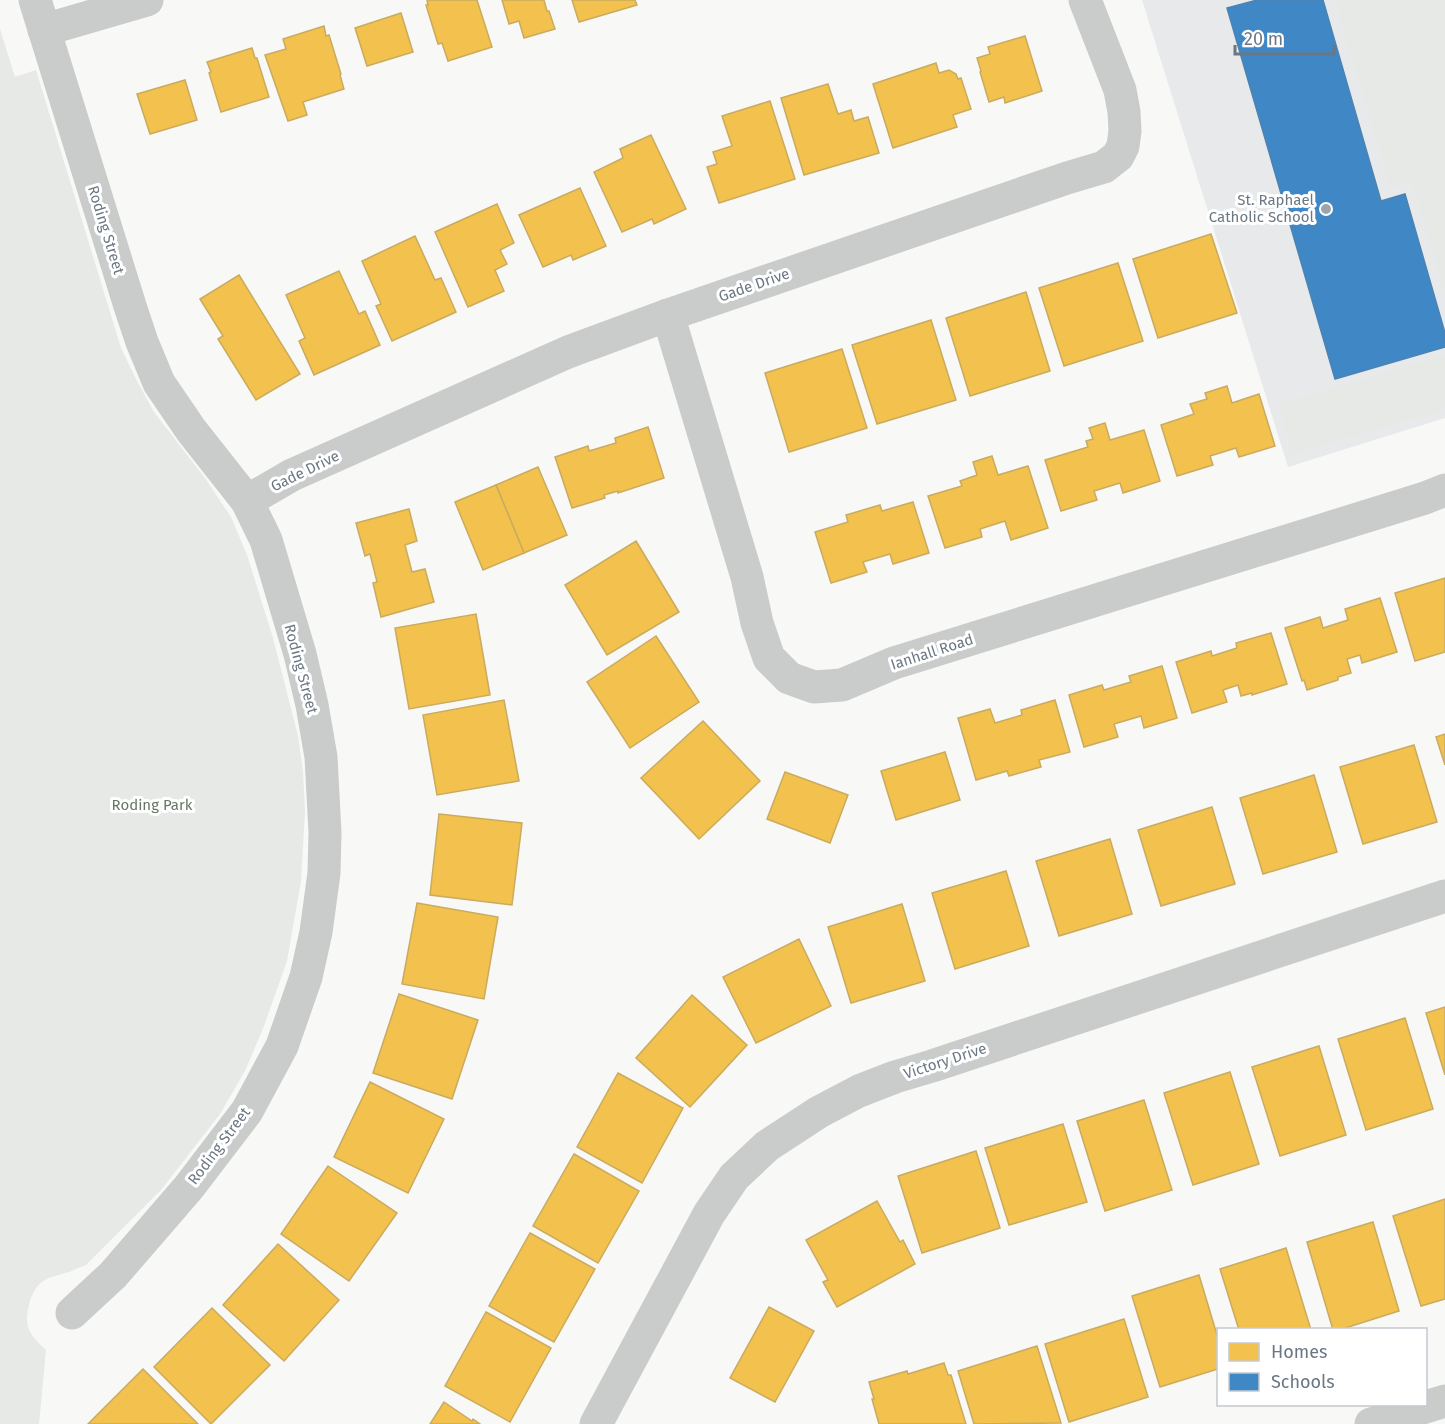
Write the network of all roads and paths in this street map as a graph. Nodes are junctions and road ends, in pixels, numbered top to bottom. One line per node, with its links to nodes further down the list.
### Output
1 (147, 0): 3 (street)
2 (1084, 0): 4 (street, Gade Drive)
3 (40, 15): 6 (street, Roding Street)
4 (668, 315): 5 (street, Ianhall Road); 6 (street, Gade Drive)
5 (1445, 490)
6 (247, 501): 8 (street, Roding Street)
7 (1445, 896): 10 (street, Victory Drive)
8 (72, 1313)
9 (1445, 1401): 11 (street)
10 (596, 1424)
11 (1371, 1424)

